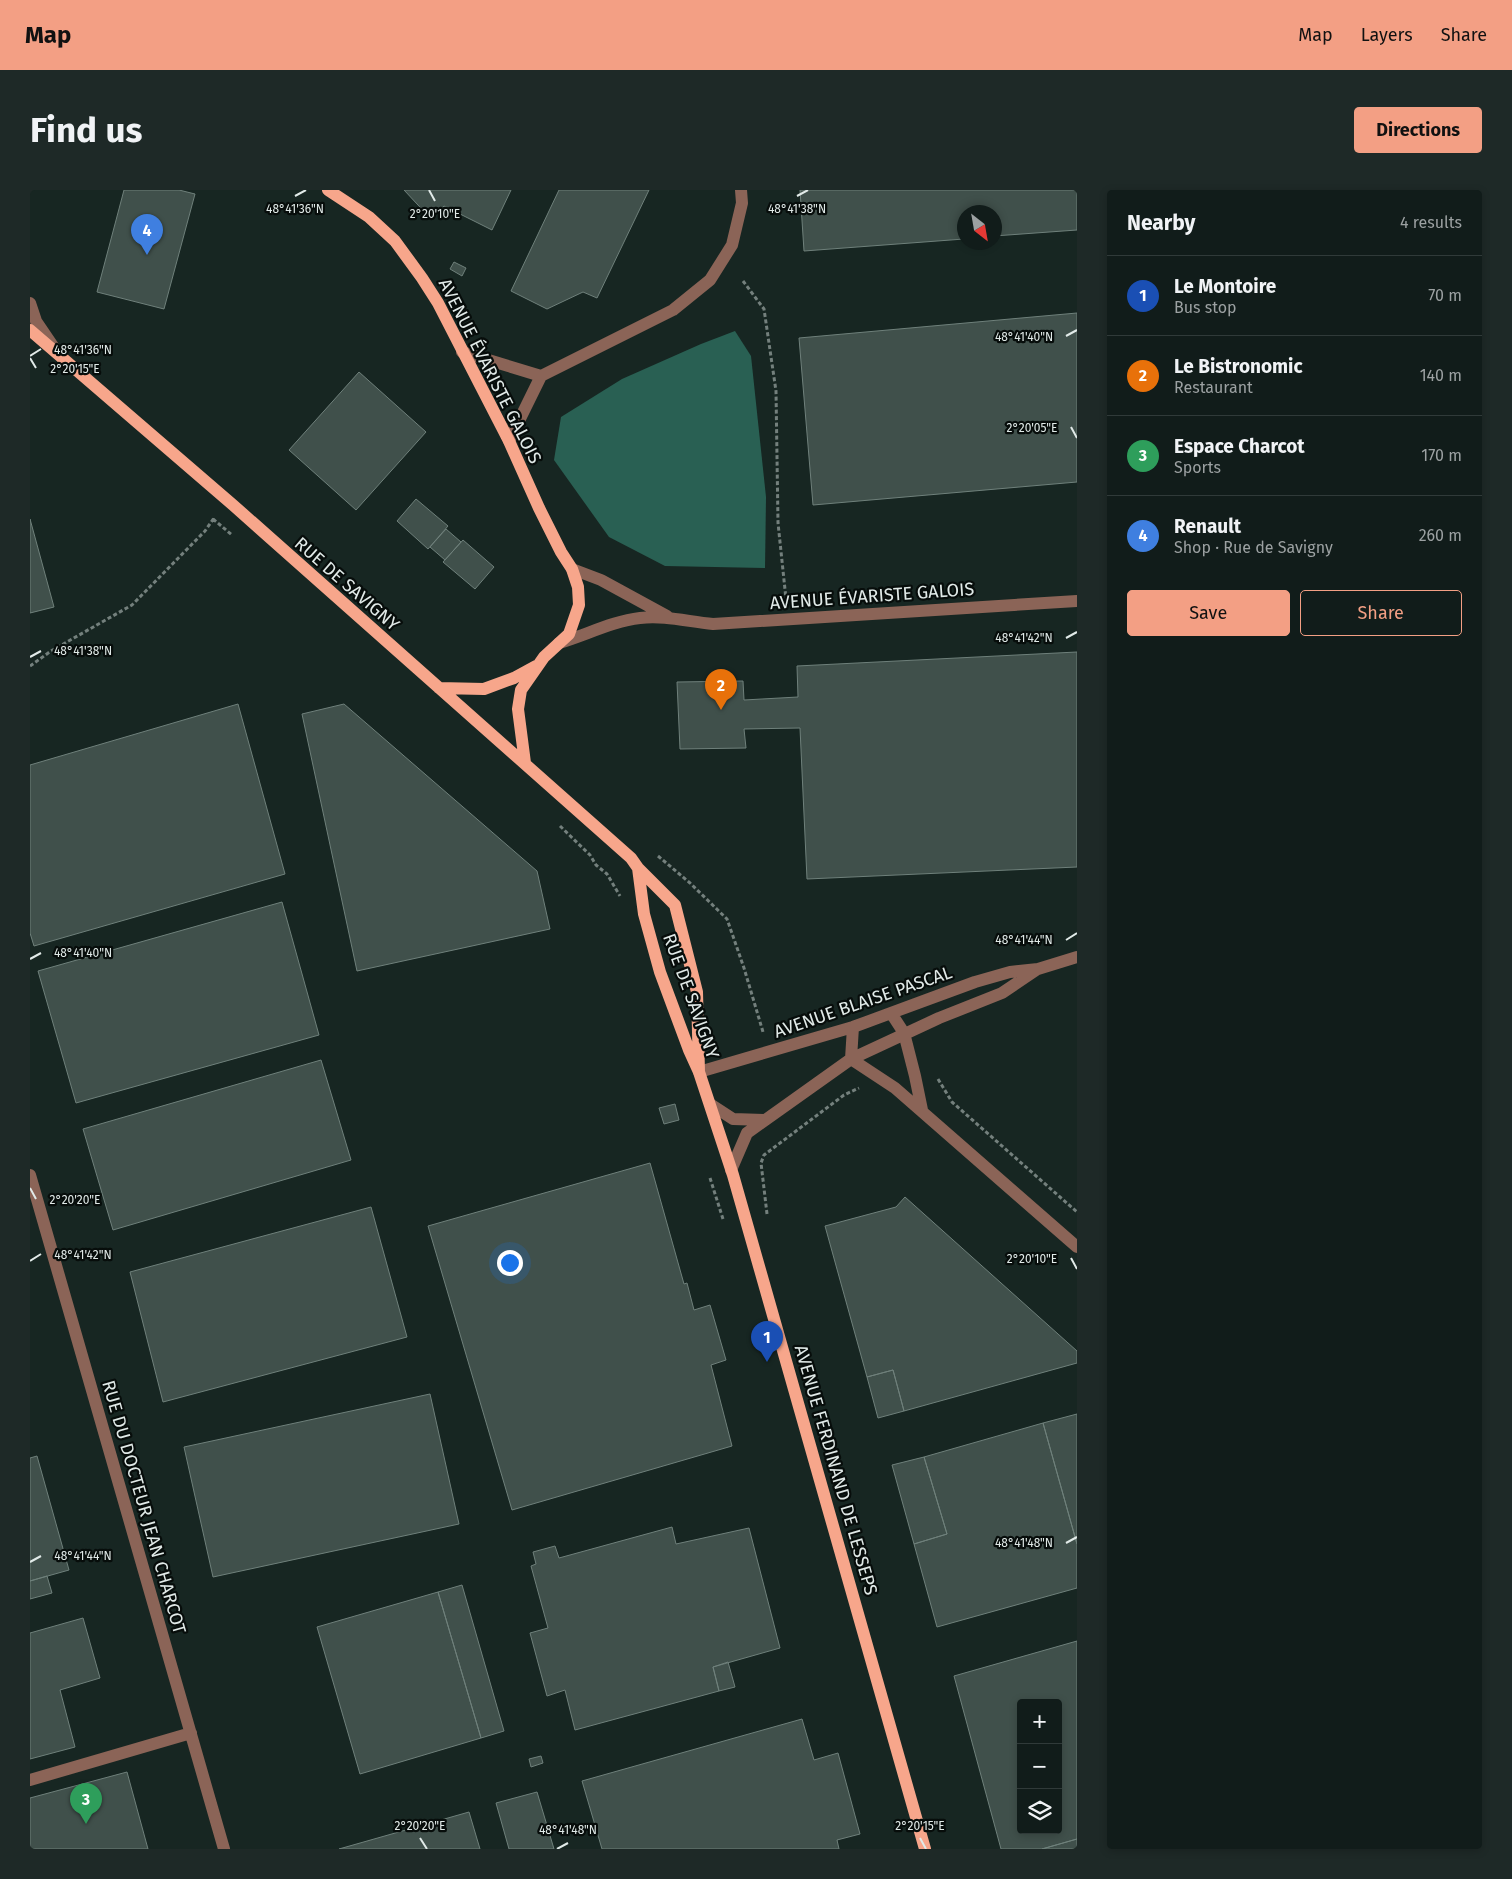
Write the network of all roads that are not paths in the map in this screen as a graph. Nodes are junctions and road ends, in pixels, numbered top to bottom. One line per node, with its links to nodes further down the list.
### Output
1 (328, 190): 5 (main road, AVENUE ÉVARISTE GALOIS)
2 (741, 190): 7 (street)
3 (30, 303): 6 (street)
4 (30, 330): 6 (main road, RUE DE SAVIGNY)
5 (462, 352): 7 (street); 8 (main road, AVENUE ÉVARISTE GALOIS)
6 (60, 355): 14 (main road, RUE DE SAVIGNY)
7 (540, 376): 8 (street)
8 (509, 441): 9 (main road, AVENUE ÉVARISTE GALOIS)
9 (572, 569): 11 (street, AVENUE ÉVARISTE GALOIS); 12 (main road, AVENUE ÉVARISTE GALOIS)
10 (1077, 601): 11 (street, AVENUE ÉVARISTE GALOIS)
11 (669, 617): 12 (street, AVENUE ÉVARISTE GALOIS)
12 (560, 643): 13 (main road, AVENUE ÉVARISTE GALOIS)
13 (538, 665): 14 (main road); 15 (main road, AVENUE ÉVARISTE GALOIS)
14 (439, 688): 15 (main road, RUE DE SAVIGNY)
15 (525, 764): 16 (main road, RUE DE SAVIGNY)
16 (638, 868): 23 (main road, RUE DE SAVIGNY); 23 (main road, RUE DE SAVIGNY)
17 (1077, 957): 18 (street, AVENUE BLAISE PASCAL)
18 (1038, 969): 19 (street, AVENUE BLAISE PASCAL); 21 (street, AVENUE BLAISE PASCAL)
19 (891, 1013): 20 (street, AVENUE BLAISE PASCAL); 21 (street)
20 (853, 1027): 22 (street); 23 (street, AVENUE BLAISE PASCAL)
21 (904, 1034): 22 (street, AVENUE BLAISE PASCAL); 25 (street)
22 (851, 1059): 25 (street); 26 (street, AVENUE BLAISE PASCAL)
23 (699, 1072): 24 (main road, AVENUE FERDINAND DE LESSEPS)
24 (710, 1104): 26 (street); 27 (main road, AVENUE FERDINAND DE LESSEPS)
25 (922, 1110): 29 (street)
26 (765, 1120): 27 (street, AVENUE BLAISE PASCAL)
27 (731, 1170): 33 (main road, AVENUE FERDINAND DE LESSEPS)
28 (30, 1175): 30 (street, RUE DU DOCTEUR JEAN CHARCOT)
29 (1077, 1247)
30 (191, 1733): 31 (street); 32 (street, RUE DU DOCTEUR JEAN CHARCOT)
31 (30, 1780)
32 (224, 1849)
33 (925, 1849)

